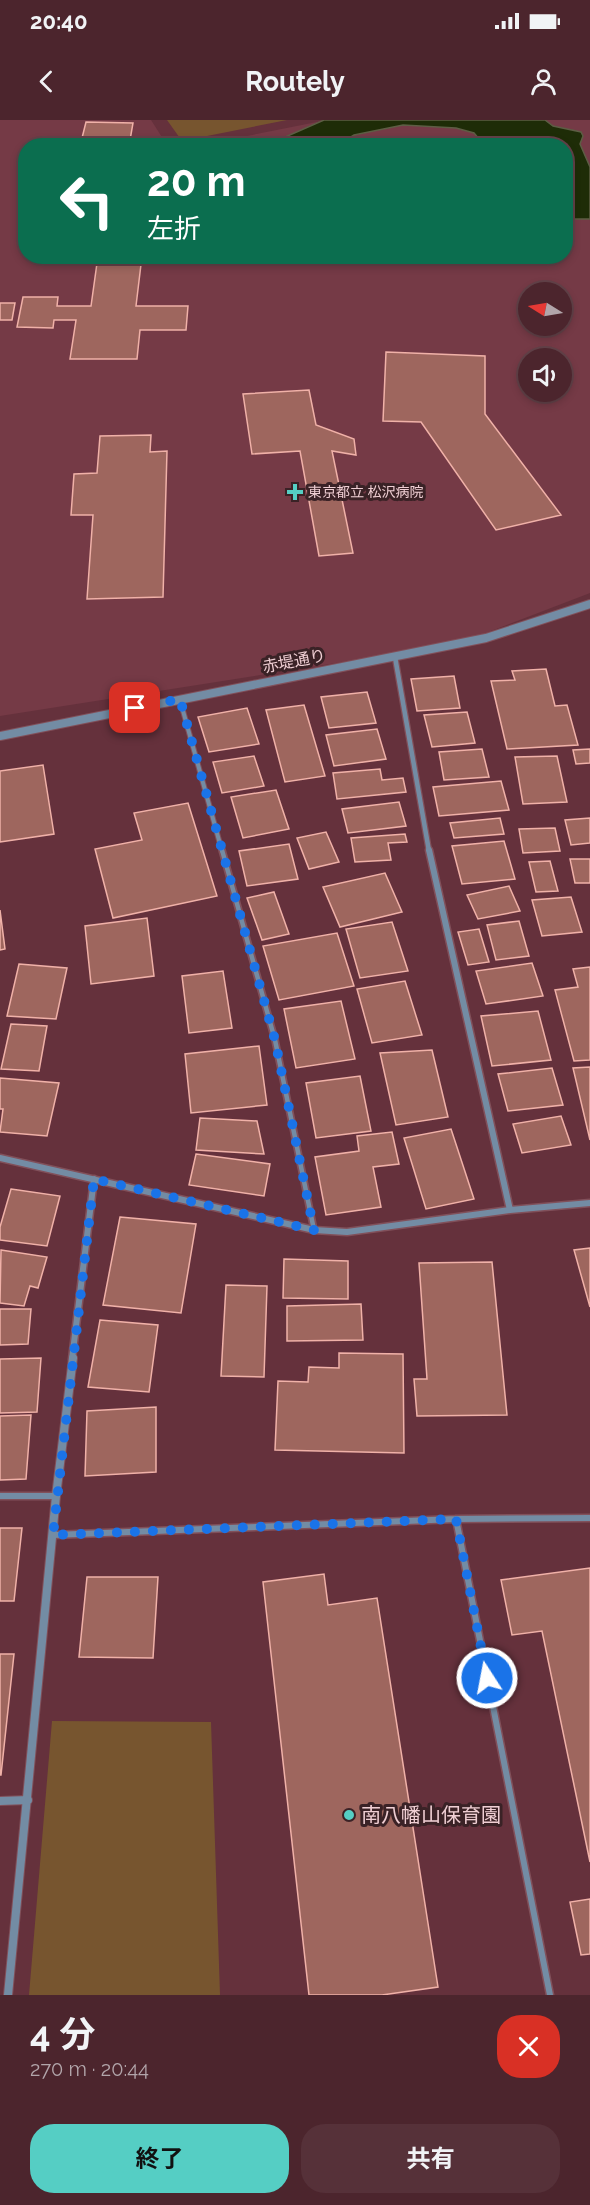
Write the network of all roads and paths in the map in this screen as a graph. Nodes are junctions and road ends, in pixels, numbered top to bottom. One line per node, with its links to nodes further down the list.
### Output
1 (590, 604): 2 (street, 赤堤通り)
2 (395, 657): 3 (street, 赤堤通り); 8 (street)
3 (180, 699): 4 (street, 赤堤通り); 9 (lane)
4 (0, 736)
5 (0, 1158): 6 (street)
6 (94, 1179): 9 (street); 11 (street)
7 (590, 1203): 8 (street)
8 (510, 1210): 9 (street)
9 (314, 1230)
10 (0, 1496): 11 (lane)
11 (56, 1496): 14 (street)
12 (590, 1518): 13 (lane)
13 (456, 1519): 14 (lane); 18 (lane)
14 (53, 1535): 15 (street)
15 (28, 1800): 16 (street); 17 (street)
16 (0, 1801)
17 (8, 1995)
18 (550, 1995)

